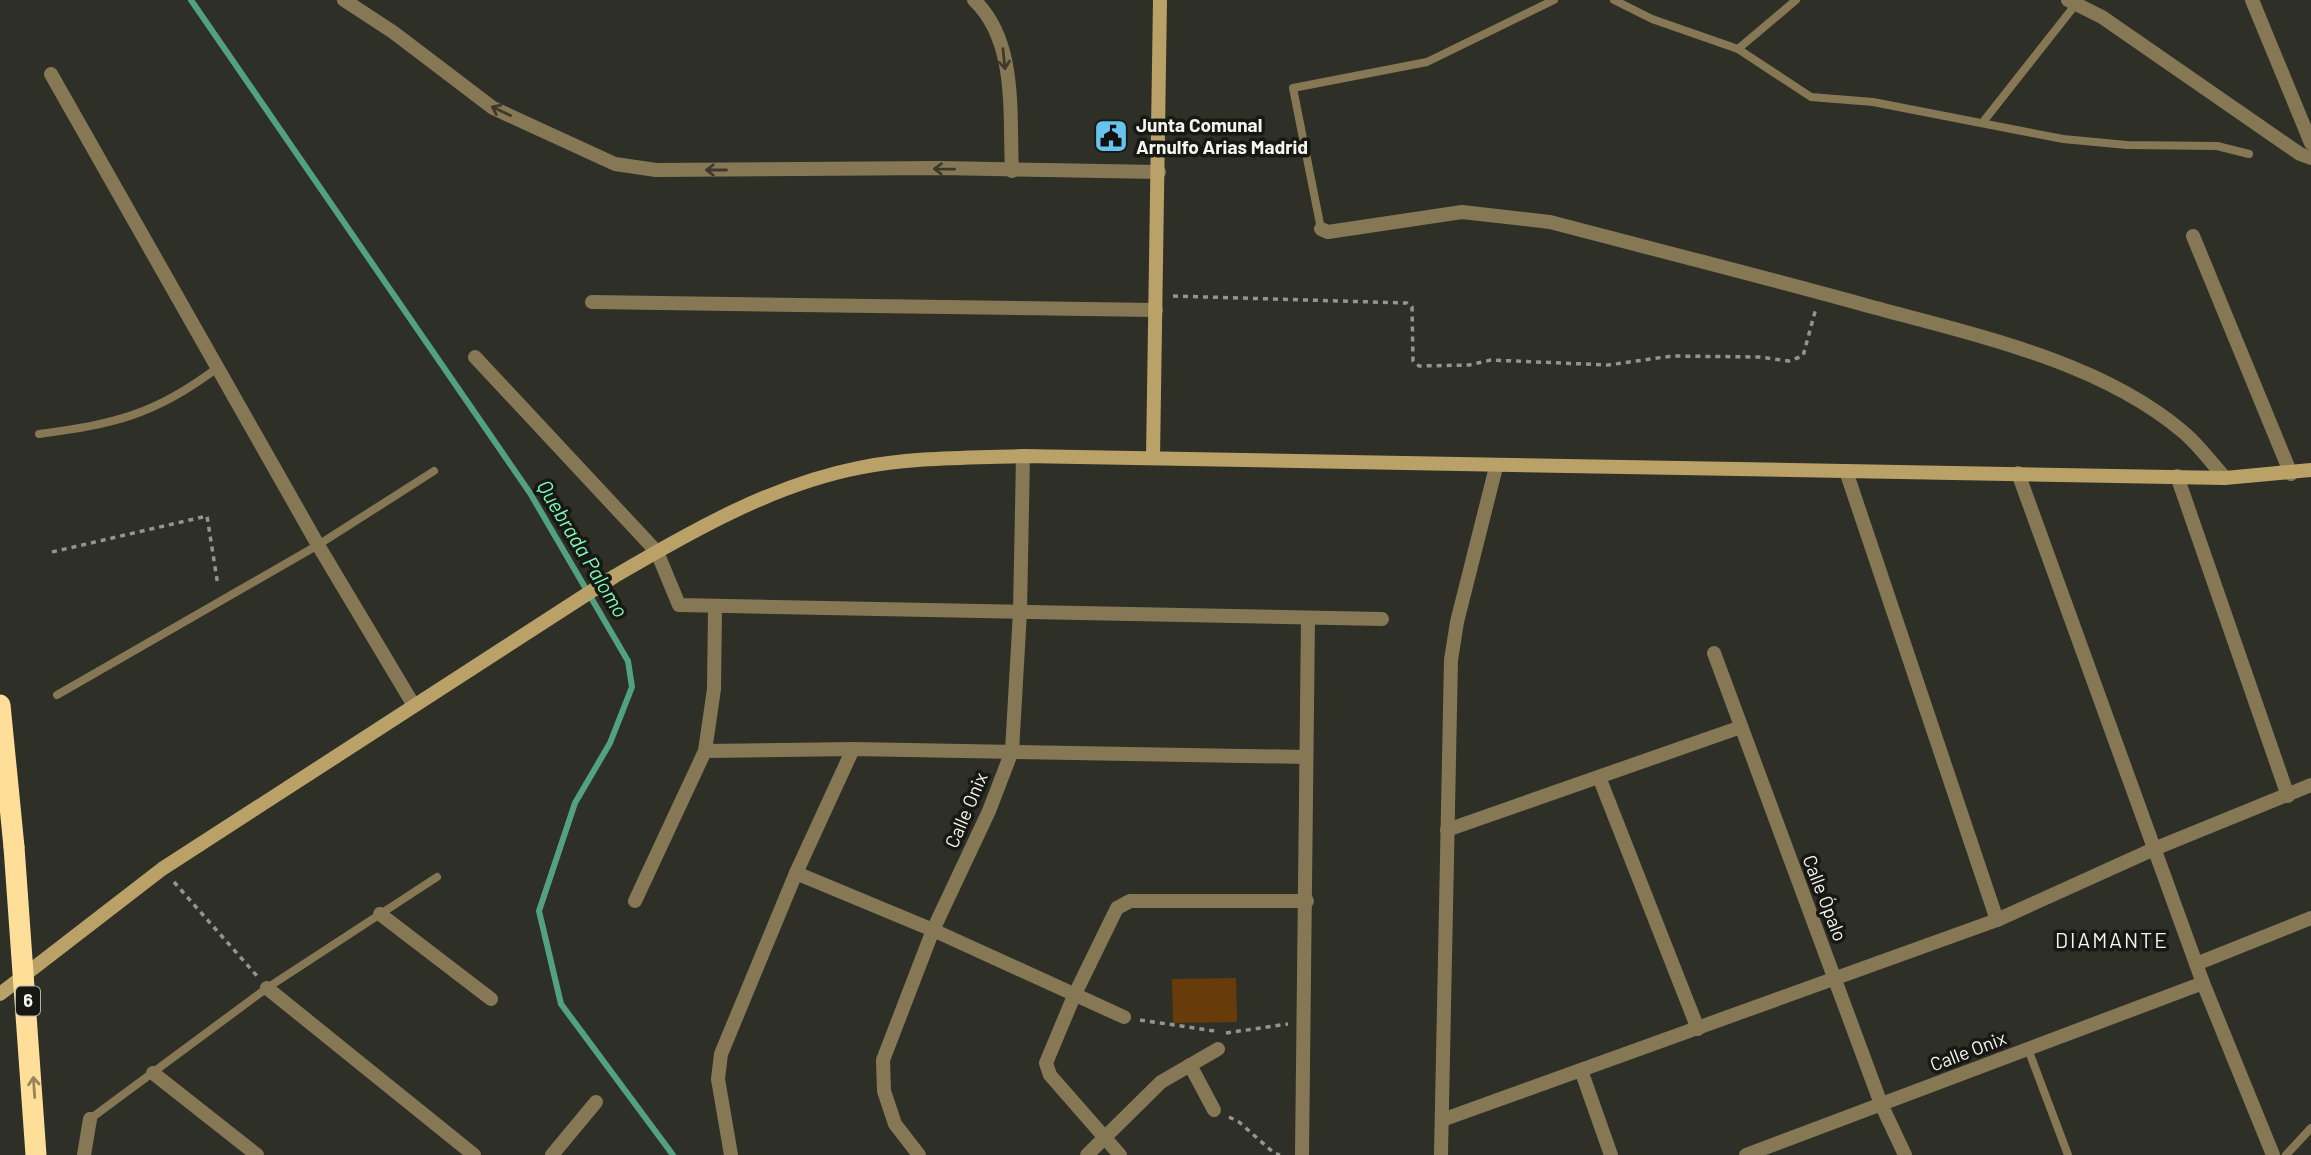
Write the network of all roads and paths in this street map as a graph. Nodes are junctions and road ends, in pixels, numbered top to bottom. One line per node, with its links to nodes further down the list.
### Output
1 (344, 0): 15 (street, one-way to 1)
2 (974, 0): 15 (street, one-way to 15)
3 (1160, 0): 16 (street)
4 (1554, 0): 17 (lane)
5 (1614, 0): 9 (lane)
6 (1796, 0): 9 (lane)
7 (2252, 0): 12 (street)
8 (2072, 2): 11 (lane); 14 (street)
9 (1738, 49): 11 (lane)
10 (51, 74): 23 (street)
11 (1983, 122): 13 (lane)
12 (2311, 143)
13 (2249, 155)
14 (2311, 158)
15 (1012, 171): 16 (street)
16 (1159, 172): 21 (street)
17 (1321, 229): 19 (street)
18 (2193, 236): 32 (street)
19 (1820, 293): 21 (path); 34 (street)
20 (592, 302): 21 (street)
21 (1157, 302): 26 (street)
22 (475, 358): 37 (street)
23 (217, 368): 24 (lane); 35 (street)
24 (39, 434)
25 (1023, 456): 26 (street); 37 (street); 40 (street, Calle Onix)
26 (1153, 458): 27 (street)
27 (1496, 467): 29 (street); 55 (street)
28 (434, 471): 35 (lane)
29 (1846, 471): 31 (street); 64 (street)
30 (2310, 472): 32 (street)
31 (2018, 473): 33 (street); 56 (street)
32 (2291, 474): 34 (street)
33 (2178, 476): 34 (street); 54 (street)
34 (2225, 478)
35 (318, 545): 38 (lane); 45 (street)
36 (52, 552): 38 (path)
37 (657, 552): 39 (street); 45 (street)
38 (218, 602): 44 (lane)
39 (715, 608): 40 (street); 49 (street)
40 (1020, 612): 41 (street); 50 (street, Calle Onix)
41 (1308, 618): 42 (street); 51 (street)
42 (1382, 620)
43 (1714, 653): 47 (street, Calle Ópalo)
44 (57, 695)
45 (414, 704): 57 (street)
46 (0, 705): 89 (highway, 6, one-way to 46, bridge)
47 (1741, 727): 52 (street); 67 (street, Calle Ópalo)
48 (853, 749): 49 (street); 50 (street); 58 (street)
49 (705, 751): 60 (street)
50 (1012, 751): 51 (street); 65 (street, Calle Onix)
51 (1306, 757): 61 (street)
52 (1599, 776): 55 (street); 75 (street)
53 (2311, 785): 54 (street)
54 (2288, 796): 56 (street)
55 (1447, 830): 86 (street)
56 (2154, 849): 64 (street); 66 (street)
57 (162, 869): 69 (path); 70 (street)
58 (796, 873): 65 (street); 94 (street)
59 (438, 877): 62 (lane)
60 (635, 901)
61 (1307, 901): 71 (street); 74 (street)
62 (380, 914): 69 (lane); 72 (street)
63 (2311, 918): 66 (street)
64 (1997, 919): 67 (street)
65 (933, 930): 71 (street); 95 (street, Calle Onix)
66 (2196, 964): 68 (street)
67 (1835, 980): 75 (street); 83 (street, Calle Ópalo)
68 (2203, 983): 78 (street, Calle Onix); 105 (street)
69 (267, 988): 81 (lane); 92 (street)
70 (0, 994)
71 (1074, 996): 73 (street); 88 (street)
72 (491, 999)
73 (1124, 1017): 76 (path)
74 (1304, 1021): 76 (path); 99 (street)
75 (1698, 1029): 80 (street)
76 (1217, 1031): 77 (path)
77 (1219, 1049): 79 (street)
78 (2028, 1049): 83 (street, Calle Onix); 104 (lane)
79 (1191, 1065): 84 (street); 88 (street)
80 (1581, 1070): 86 (street); 101 (street)
81 (153, 1073): 85 (lane); 91 (street)
82 (596, 1102): 93 (street)
83 (1881, 1104): 102 (street, Calle Onix); 103 (street, Calle Ópalo)
84 (1214, 1110): 98 (path)
85 (90, 1119): 90 (street)
86 (1442, 1120): 100 (street)
87 (2311, 1128): 106 (lane)
88 (1105, 1138): 96 (street); 97 (street)
89 (36, 1155)
90 (84, 1155)
91 (257, 1155)
92 (474, 1155)
93 (552, 1155)
94 (731, 1155)
95 (919, 1155)
96 (1087, 1155)
97 (1120, 1155)
98 (1280, 1155)
99 (1302, 1155)
100 (1441, 1155)
101 (1611, 1155)
102 (1746, 1155)
103 (1905, 1155)
104 (2068, 1155)
105 (2273, 1155)
106 (2286, 1155)

